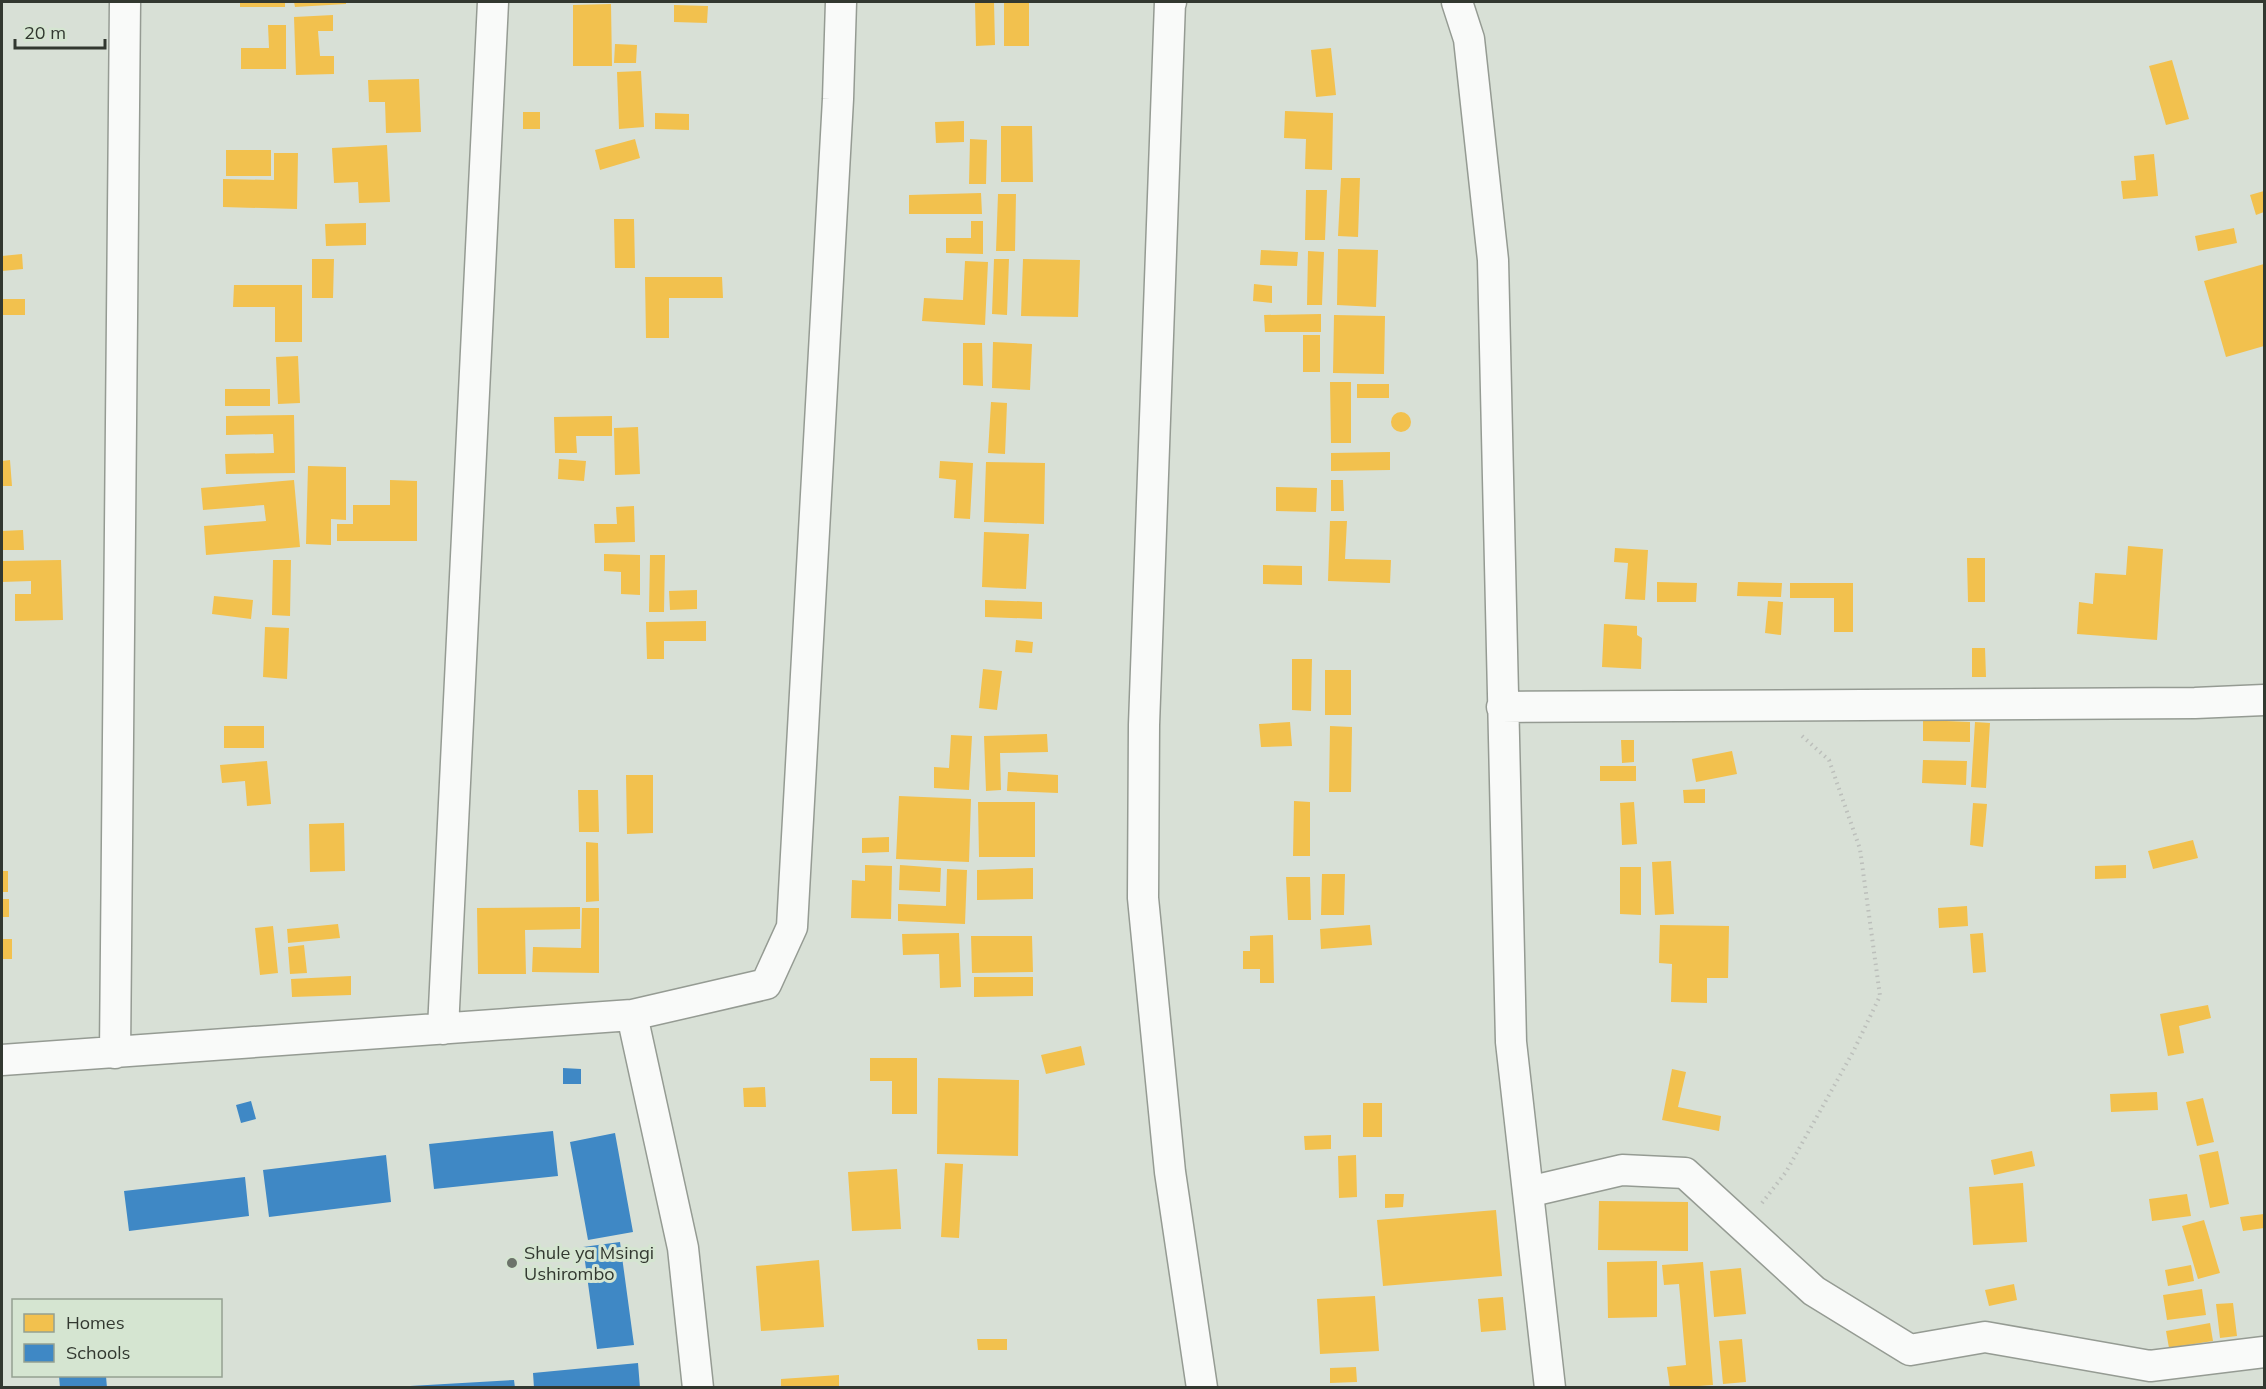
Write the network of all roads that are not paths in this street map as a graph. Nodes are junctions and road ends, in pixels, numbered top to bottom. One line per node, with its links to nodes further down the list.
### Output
1 (125, 2): 10 (street)
2 (493, 2): 9 (street)
3 (841, 2): 8 (street)
4 (1171, 2): 15 (street)
5 (1457, 2): 7 (street)
6 (2265, 700): 7 (street)
7 (1502, 707): 12 (street)
8 (632, 1015): 9 (street); 14 (street)
9 (443, 1029): 10 (street)
10 (115, 1053): 11 (street)
11 (2, 1060)
12 (1528, 1192): 13 (street); 16 (street)
13 (2265, 1353)
14 (698, 1388)
15 (1202, 1388)
16 (1550, 1388)

